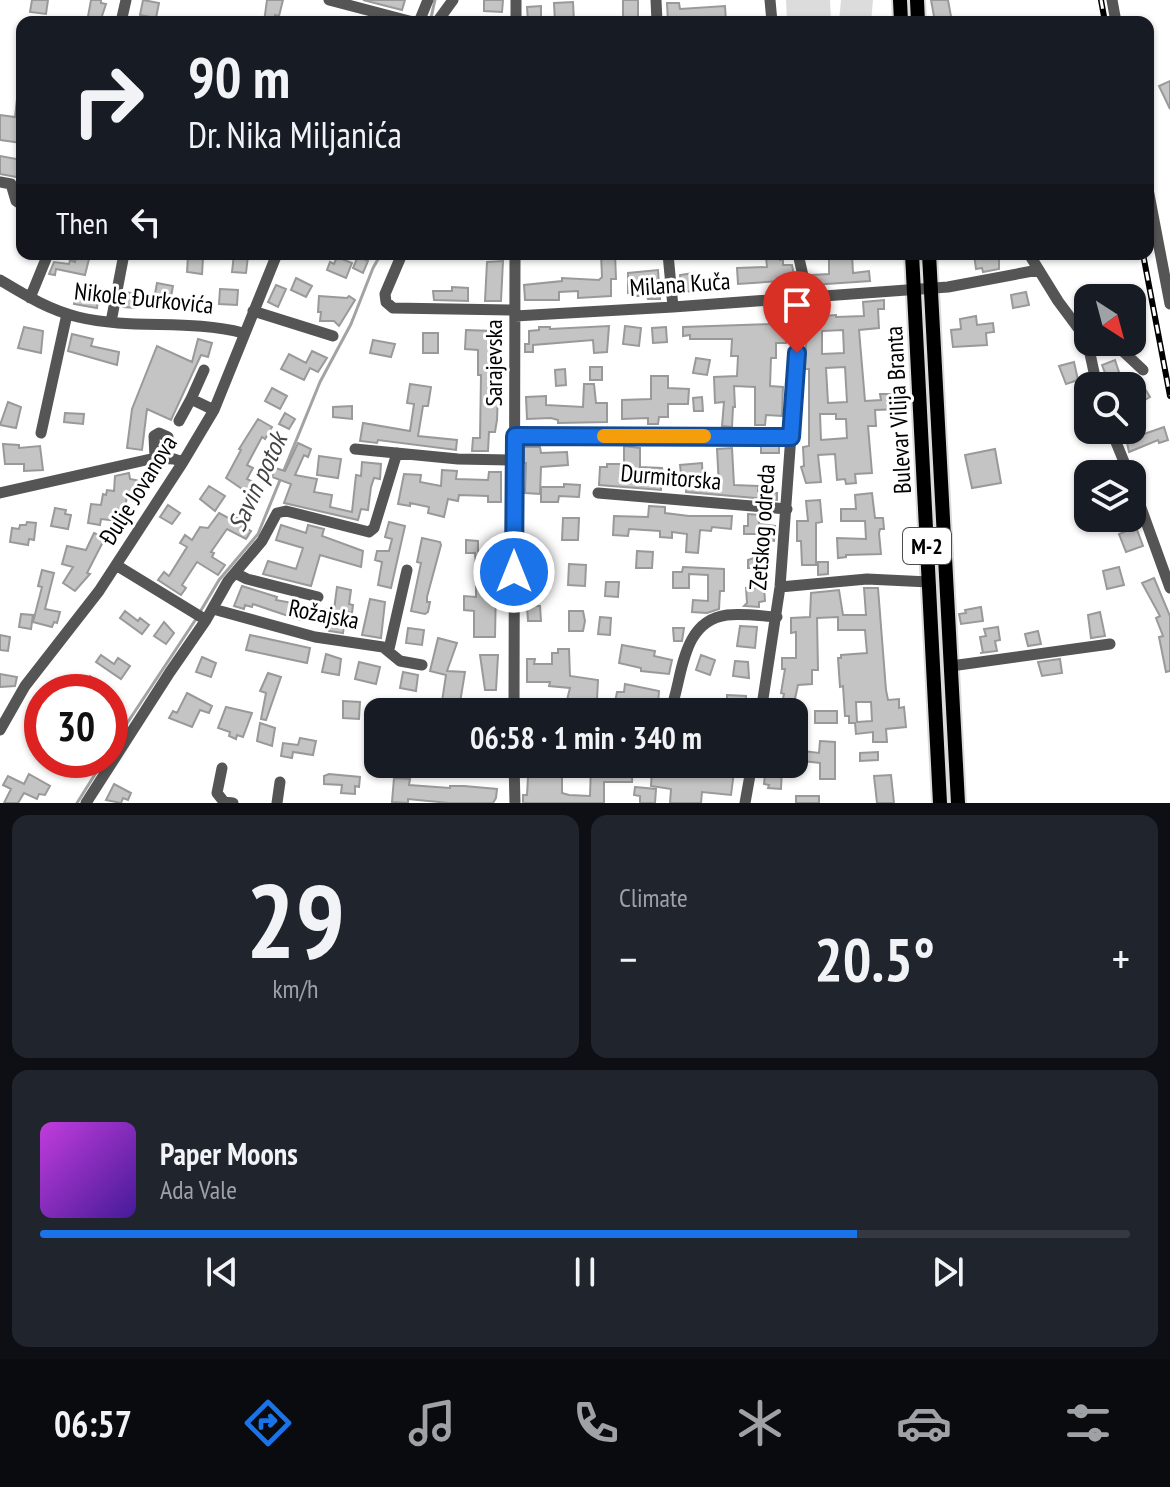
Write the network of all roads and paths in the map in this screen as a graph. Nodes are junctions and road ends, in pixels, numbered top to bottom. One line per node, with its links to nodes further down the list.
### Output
1 (329, 0): 2 (street)
2 (390, 16)
3 (0, 182): 4 (street)
4 (16, 201)
5 (1154, 220): 22 (street)
6 (46, 260): 21 (street)
7 (123, 260): 28 (street)
8 (274, 260): 24 (street, Đulje Jovanova)
9 (399, 260): 25 (street, Milana Kuča)
10 (515, 260): 25 (street, Sarajevska)
11 (669, 260): 23 (street)
12 (799, 260): 20 (street, Zetskog odreda)
13 (912, 260): 19 (main road, Bulevar Vilija Branta / M-2)
14 (929, 260): 18 (main road, Bulevar Vilija Branta / M-2)
15 (1032, 260): 16 (street)
16 (1038, 270): 18 (street, Milana Kuča); 27 (street)
17 (0, 280): 21 (street, Nikole Đurkovića)
18 (931, 288): 19 (street, Milana Kuča); 63 (main road, Bulevar Vilija Branta / M-2)
19 (914, 289): 20 (street, Milana Kuča); 53 (main road, Bulevar Vilija Branta / M-2)
20 (801, 297): 23 (street, Milana Kuča); 40 (street, Zetskog odreda)
21 (30, 298): 26 (street, Nikole Đurkovića)
22 (1170, 304)
23 (673, 307): 25 (street, Milana Kuča)
24 (253, 311): 29 (street, Đulje Jovanova); 30 (street)
25 (515, 313): 38 (street, Sarajevska)
26 (67, 314): 28 (street, Nikole Đurkovića); 37 (street)
27 (1074, 318)
28 (111, 322): 29 (street, Nikole Đurkovića)
29 (243, 333): 35 (street, Đulje Jovanova)
30 (333, 336)
31 (1128, 356): 33 (street)
32 (204, 370): 34 (street)
33 (1143, 370)
34 (191, 399): 35 (street); 36 (street)
35 (214, 410): 45 (street, Đulje Jovanova)
36 (179, 421)
37 (41, 433)
38 (515, 436): 40 (street); 44 (street, Sarajevska)
39 (168, 437): 43 (street)
40 (791, 437): 48 (street, Zetskog odreda)
41 (355, 449): 42 (street)
42 (397, 453): 44 (street); 52 (street)
43 (155, 458): 45 (street); 46 (street)
44 (515, 460): 64 (street, Sarajevska)
45 (183, 462): 50 (street, Đulje Jovanova)
46 (0, 493)
47 (598, 493): 48 (street, Durmitorska)
48 (787, 509): 54 (street, Zetskog odreda)
49 (1146, 522): 55 (street)
50 (116, 565): 58 (street); 67 (street, Đulje Jovanova)
51 (407, 570): 61 (street)
52 (235, 573): 56 (street); 57 (street)
53 (929, 582): 54 (street); 77 (main road, Bulevar Vilija Branta / M-2)
54 (780, 587): 59 (street, Zetskog odreda)
55 (1170, 588)
56 (318, 597)
57 (213, 609): 58 (street); 61 (street, Rožajska)
58 (200, 616): 72 (street)
59 (777, 617): 65 (street); 66 (street, Zetskog odreda)
60 (1110, 644): 63 (street)
61 (389, 649): 62 (street, Rožajska)
62 (422, 665)
63 (951, 666): 78 (main road, Bulevar Vilija Branta / M-2)
64 (514, 698)
65 (674, 698)
66 (763, 698)
67 (0, 730)
68 (222, 768): 73 (street)
69 (514, 778): 75 (street)
70 (749, 778): 76 (street)
71 (280, 782): 74 (street)
72 (86, 803)
73 (233, 803)
74 (277, 803)
75 (515, 803)
76 (745, 803)
77 (940, 803)
78 (958, 803)

